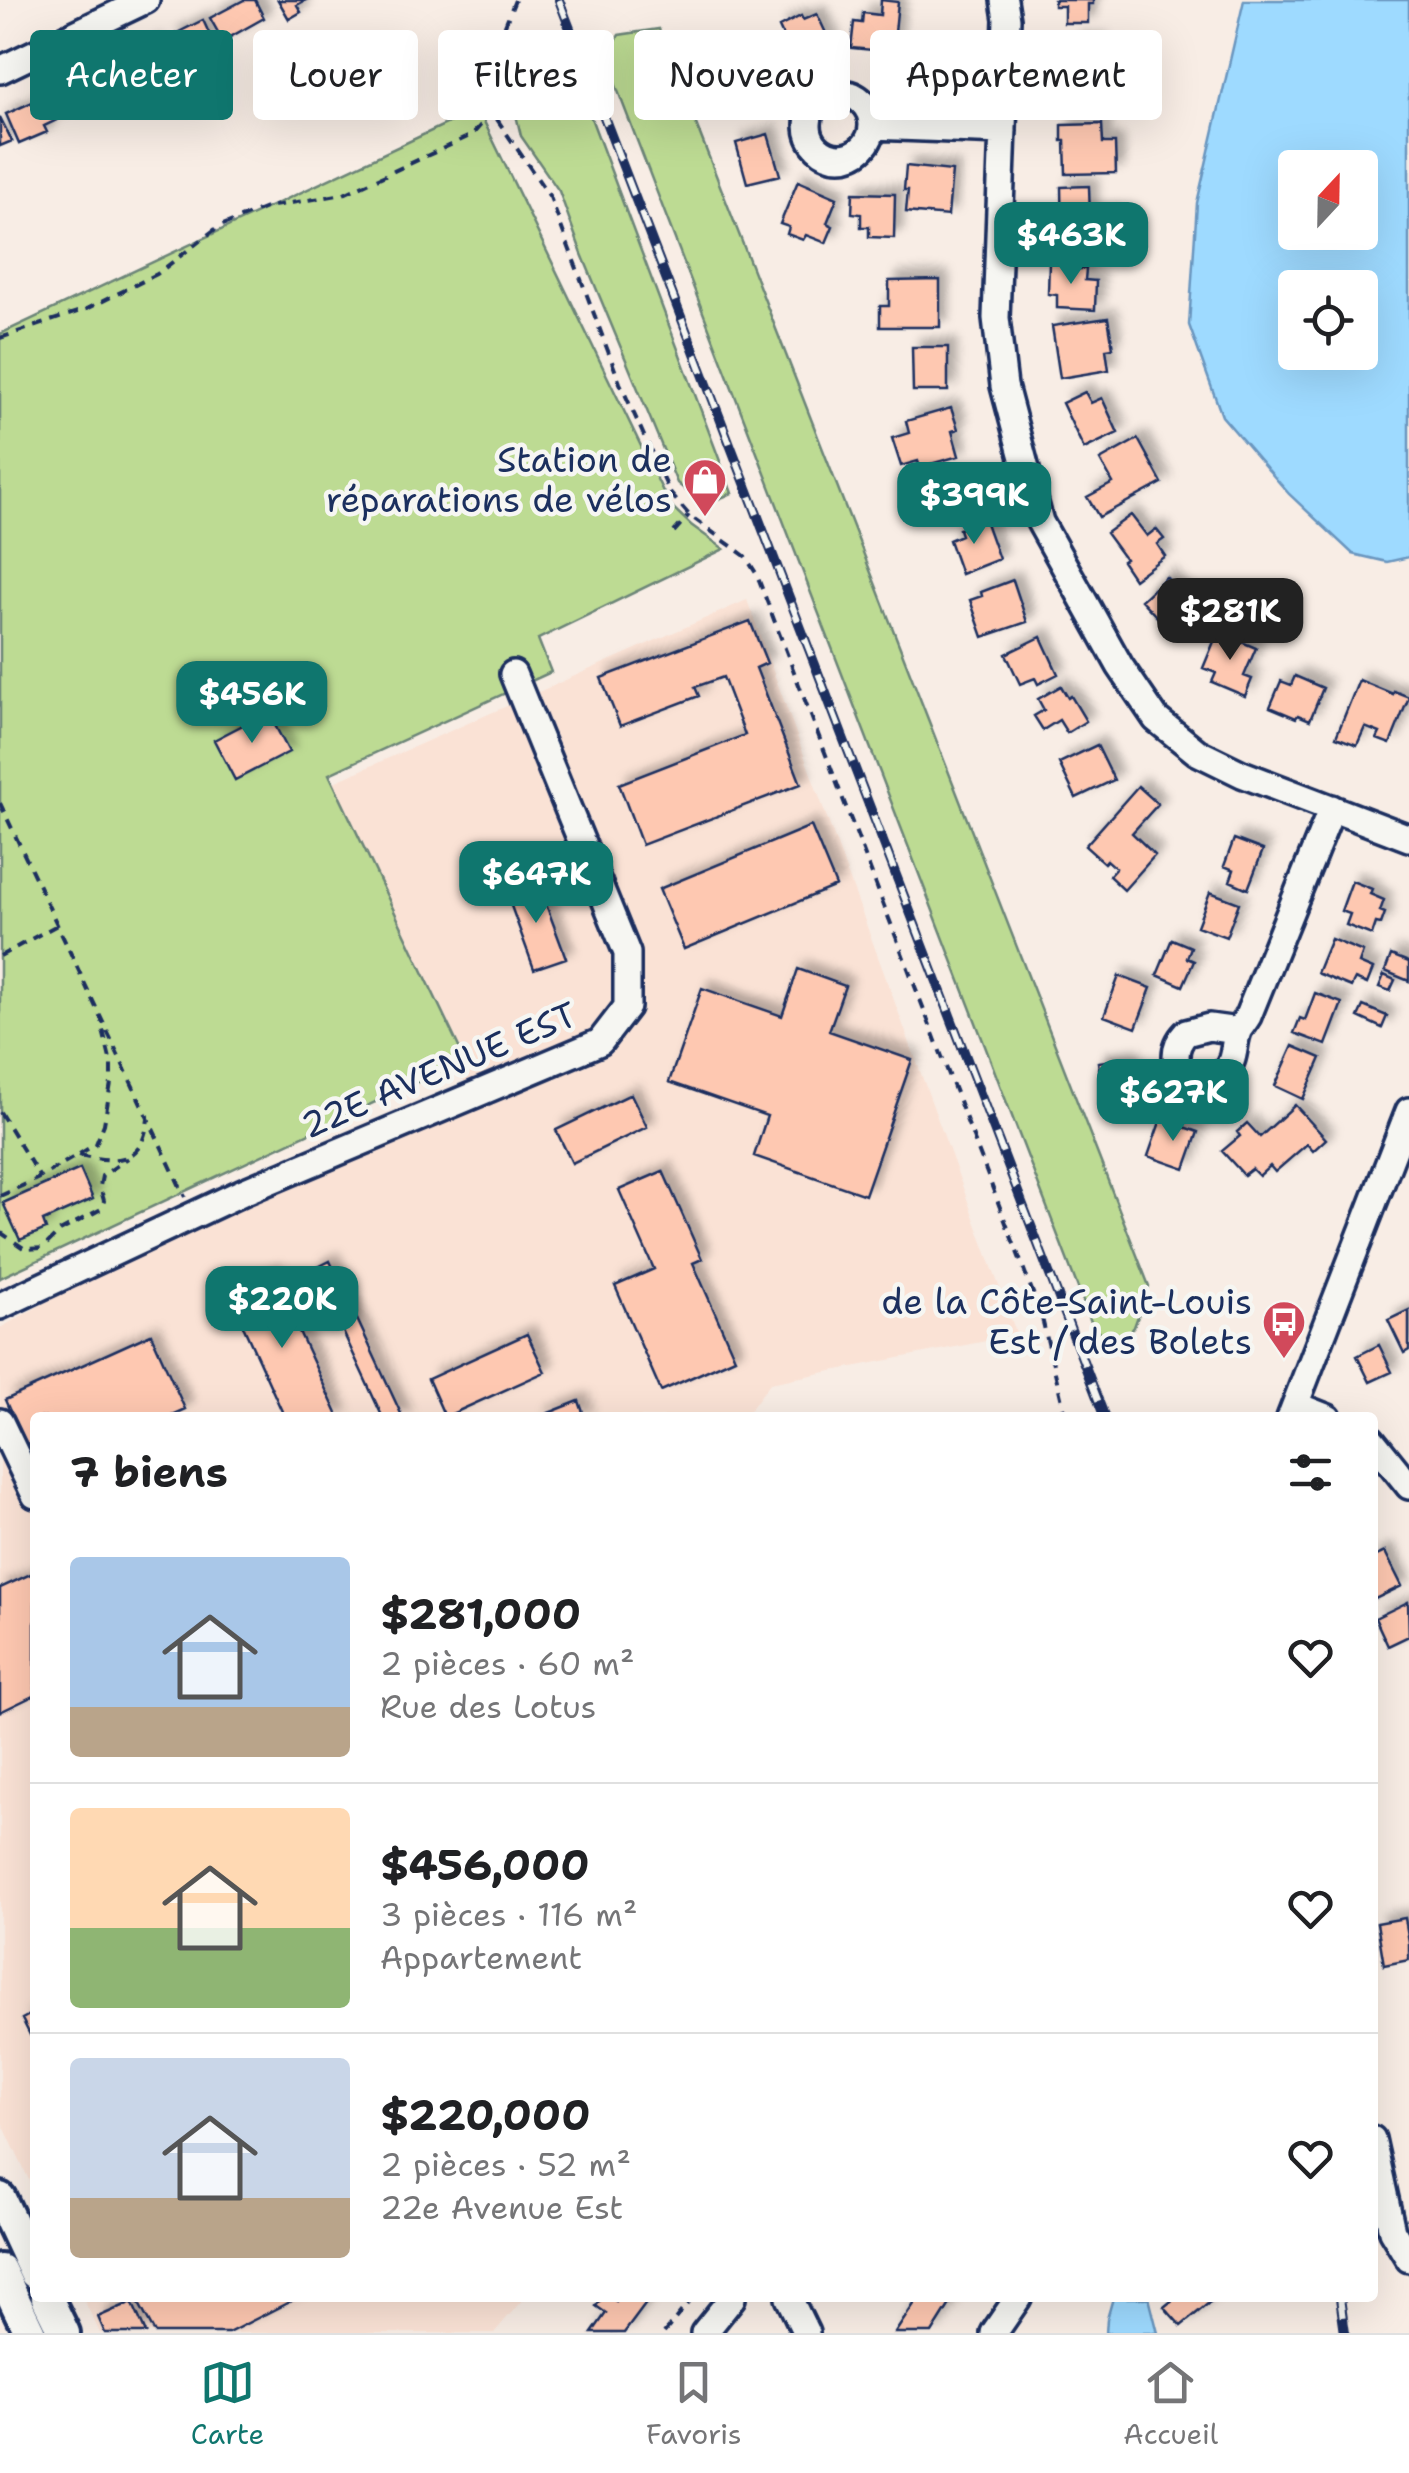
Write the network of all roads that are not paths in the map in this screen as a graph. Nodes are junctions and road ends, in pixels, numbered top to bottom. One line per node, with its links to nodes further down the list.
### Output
1 (146, 0): 3 (street)
2 (1004, 0): 6 (street)
3 (99, 10): 4 (street)
4 (0, 70)
5 (872, 126): 6 (street)
6 (1003, 131): 8 (street)
7 (513, 674): 12 (street, 22E AVENUE EST)
8 (1332, 808): 9 (street); 10 (street)
9 (1409, 838)
10 (1238, 1031)
11 (1409, 1112): 13 (street)
12 (0, 1306)
13 (1292, 1411)
14 (0, 1422): 16 (street)
15 (1378, 1447): 17 (street)
16 (30, 1485)
17 (1409, 1486)
18 (1378, 2167): 20 (street)
19 (0, 2198): 21 (main road)
20 (1409, 2259)
21 (30, 2262)
22 (0, 2270): 27 (main road)
23 (49, 2302): 28 (main road)
24 (729, 2302): 29 (street)
25 (791, 2302): 30 (street)
26 (1015, 2302): 31 (street)
27 (30, 2333)
28 (64, 2333)
29 (704, 2333)
30 (806, 2333)
31 (994, 2333)

